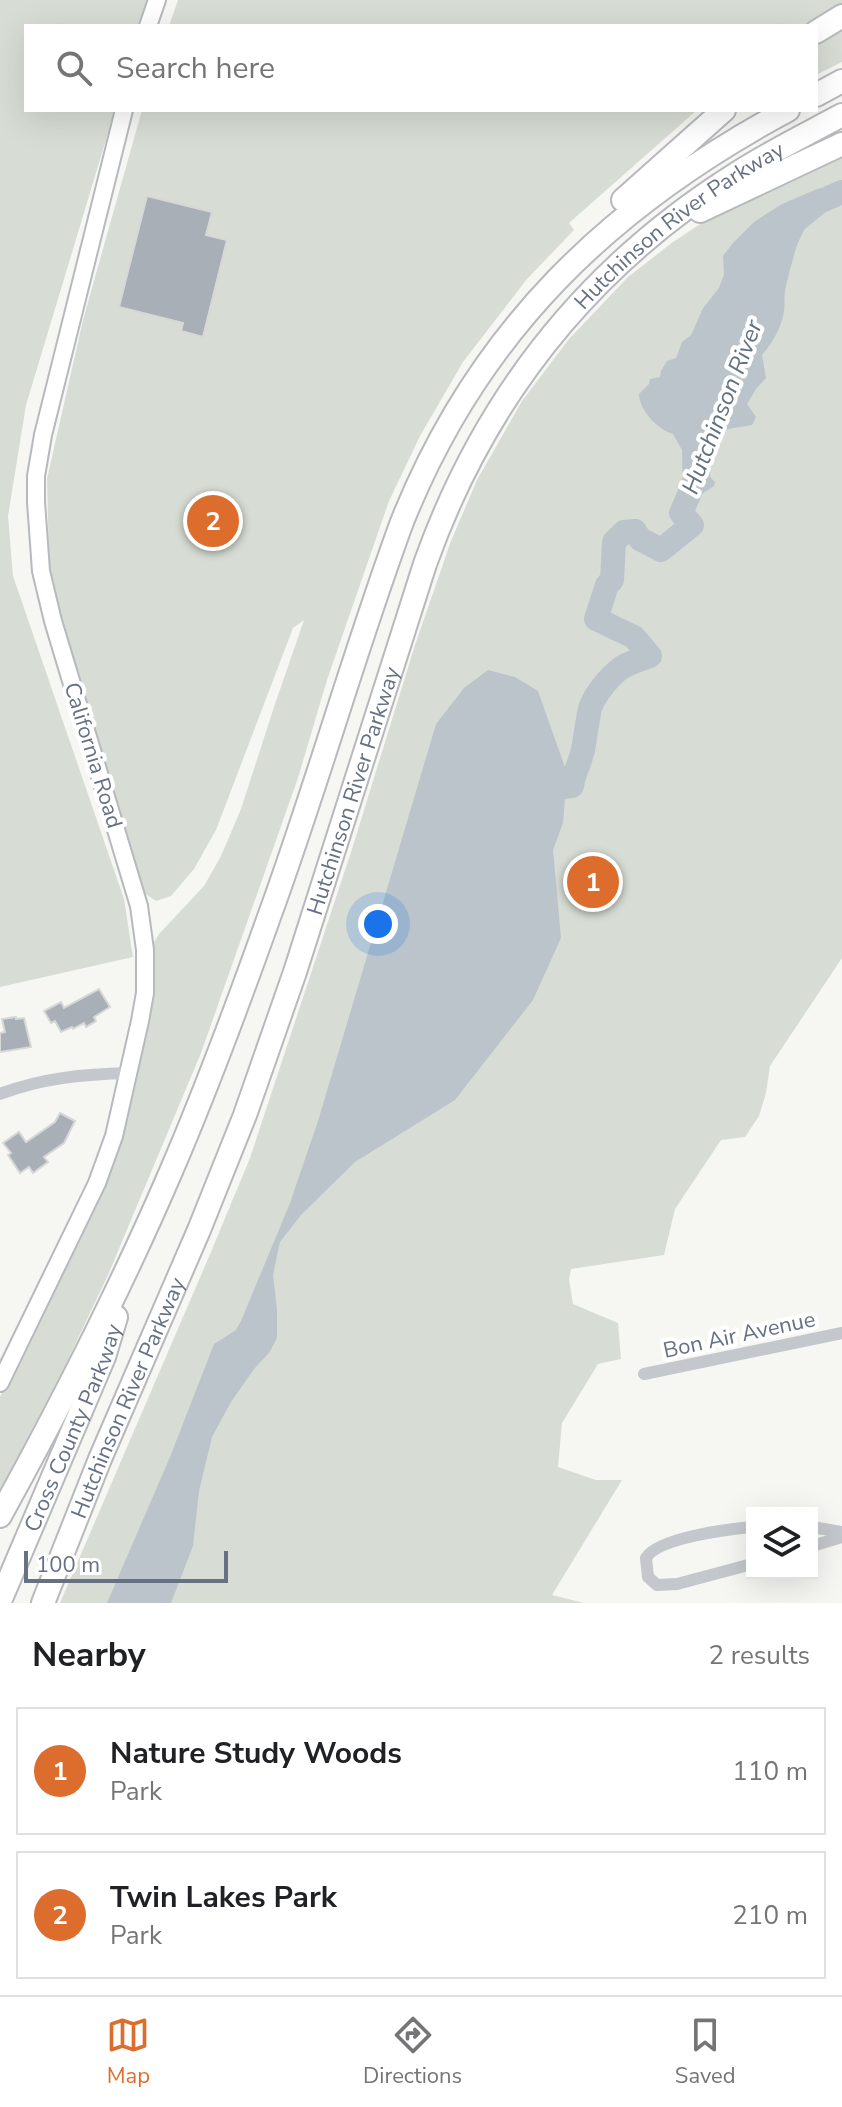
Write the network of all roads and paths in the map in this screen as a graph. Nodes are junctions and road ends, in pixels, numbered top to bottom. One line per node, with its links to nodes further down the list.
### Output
1 (157, 0): 3 (main road)
2 (842, 16): 4 (highway)
3 (149, 24)
4 (818, 31)
5 (842, 81): 6 (highway)
6 (818, 94)
7 (124, 112): 14 (main road, California Road)
8 (722, 112): 13 (highway)
9 (785, 112): 13 (highway, Hutchinson River Parkway)
10 (842, 115): 12 (highway, Hutchinson River Parkway)
11 (842, 144): 12 (highway)
12 (658, 229): 27 (highway, Hutchinson River Parkway)
13 (570, 267): 16 (highway, Hutchinson River Parkway)
14 (129, 1073): 15 (street); 19 (main road, California Road)
15 (0, 1094)
16 (135, 1250): 20 (highway, Hutchinson River Parkway); 26 (highway, Cross County Parkway)
17 (842, 1333): 18 (street, Bon Air Avenue)
18 (644, 1374)
19 (0, 1383)
20 (0, 1516)
21 (746, 1528): 25 (street)
22 (818, 1528): 23 (street)
23 (842, 1534): 24 (street)
24 (818, 1544)
25 (746, 1566)
26 (0, 1601)
27 (40, 1603)

